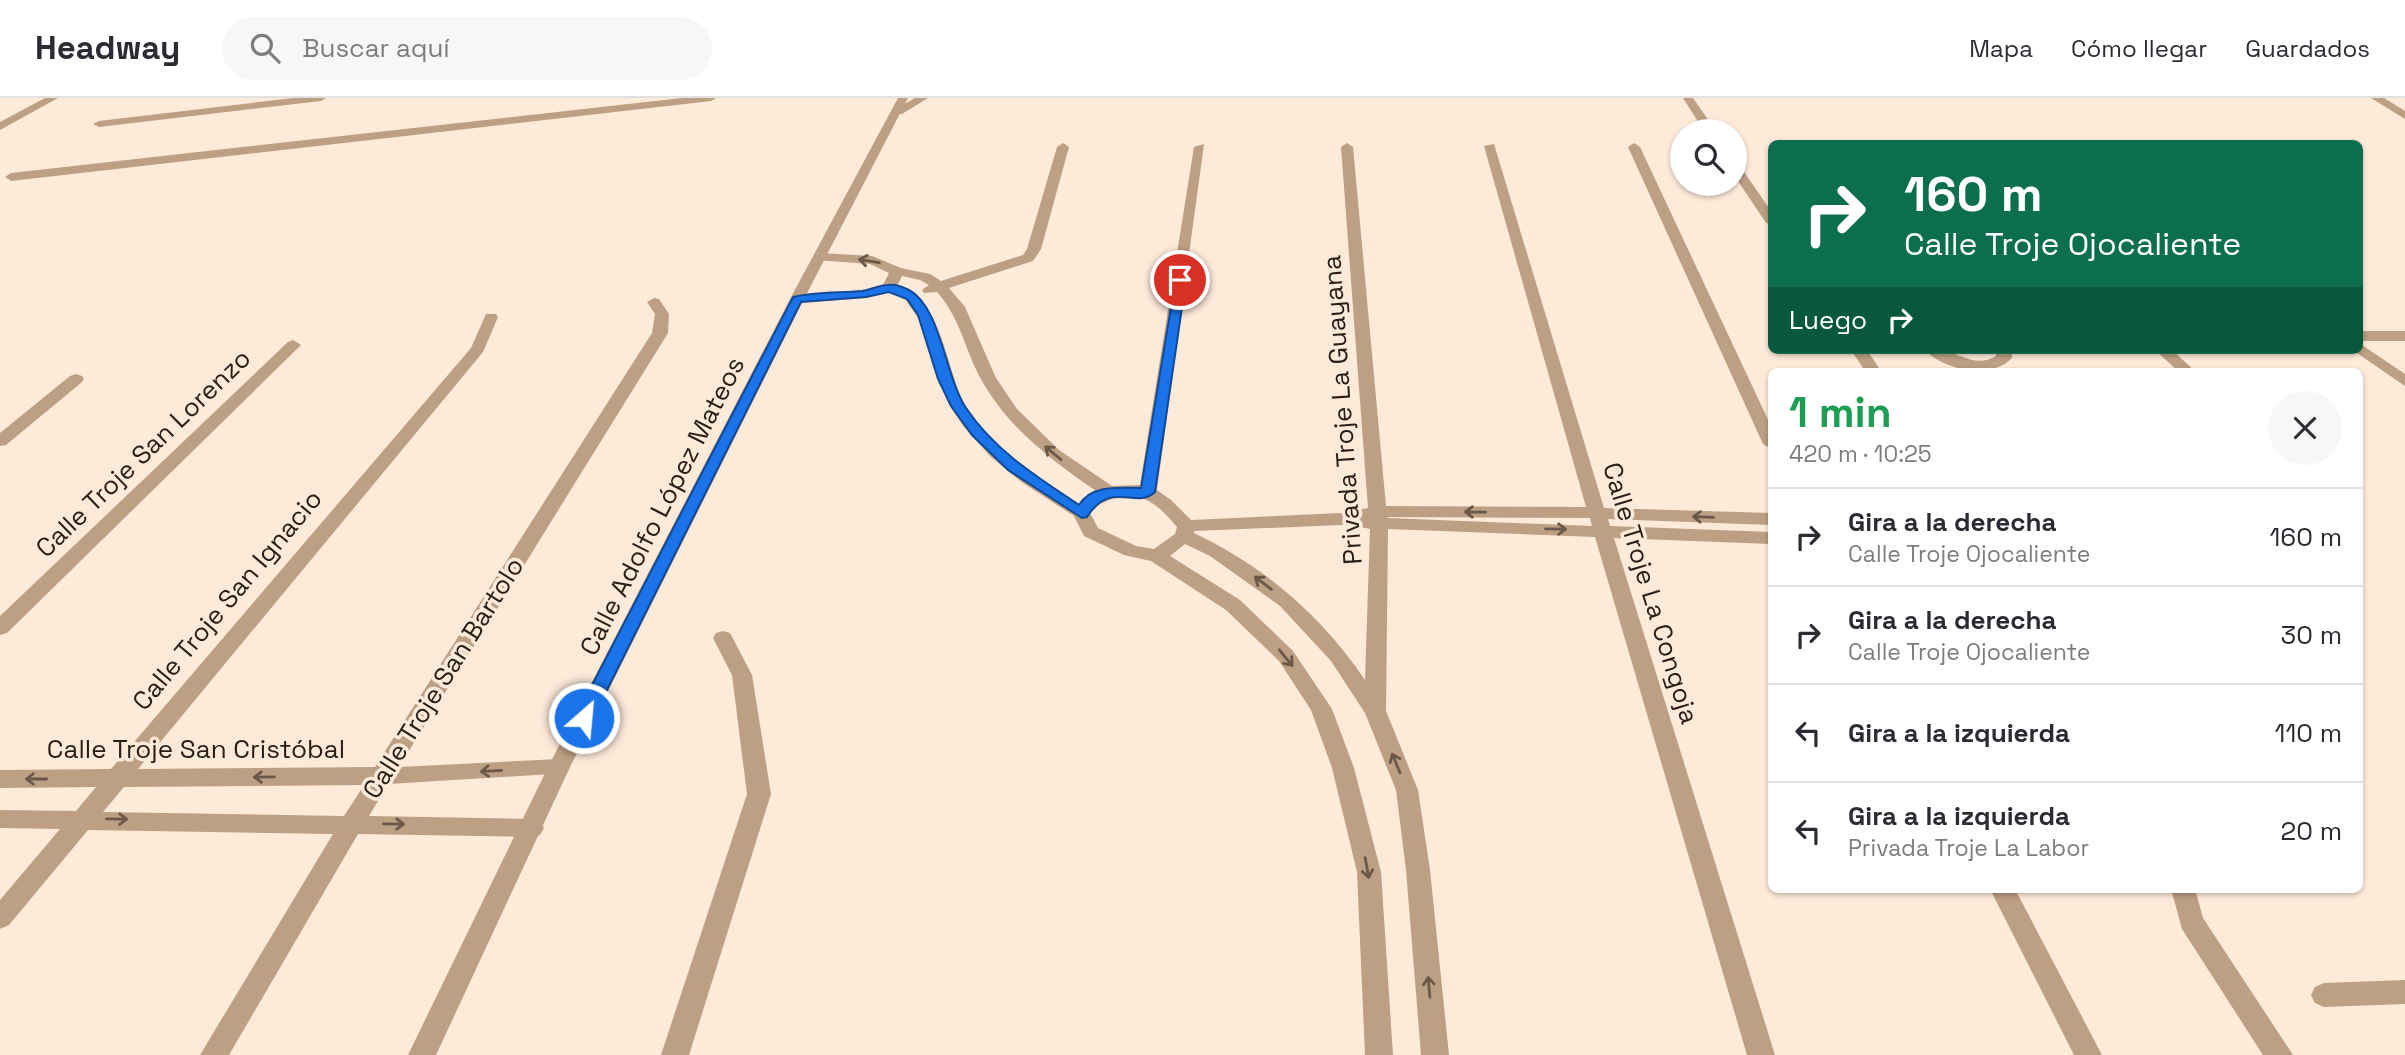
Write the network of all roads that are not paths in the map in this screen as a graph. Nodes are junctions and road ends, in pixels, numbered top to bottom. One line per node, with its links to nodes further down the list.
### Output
1 (53, 98): 13 (street)
2 (220, 98): 9 (street)
3 (321, 98): 9 (street)
4 (711, 98): 19 (street)
5 (923, 98): 8 (street)
6 (1688, 98): 11 (street)
7 (2376, 98): 10 (street)
8 (900, 105): 22 (street, Calle Adolfo López Mateos)
9 (212, 110): 12 (street)
10 (2405, 116)
11 (1702, 119)
12 (99, 124)
13 (0, 127)
14 (1490, 146): 48 (street, Calle Troje La Congoja)
15 (1063, 147): 24 (street)
16 (1200, 147): 44 (street)
17 (1634, 147): 41 (street)
18 (1347, 148): 46 (street, Privada Troje La Guayana)
19 (11, 177)
20 (1747, 185): 21 (street)
21 (1768, 216)
22 (820, 257): 23 (street, one-way to 22); 27 (street, Calle Adolfo López Mateos)
23 (897, 271): 24 (street); 25 (street)
24 (939, 286): 26 (street); 43 (street, one-way to 24)
25 (889, 288): 26 (street); 27 (street)
26 (912, 297): 45 (street)
27 (797, 299): 55 (street, Calle Adolfo López Mateos)
28 (654, 302): 56 (street, Calle Troje San Bartolo)
29 (491, 317): 58 (street, Calle Troje San Ignacio)
30 (2405, 335): 31 (street)
31 (2363, 336)
32 (293, 345): 52 (street, Calle Troje San Lorenzo)
33 (2363, 351): 40 (street)
34 (1941, 354): 37 (street)
35 (2004, 354): 37 (street)
36 (2168, 354): 38 (street)
37 (1985, 368)
38 (2184, 368)
39 (76, 379): 42 (street)
40 (2405, 381)
41 (1768, 437)
42 (0, 441)
43 (1109, 492): 44 (street); 45 (street)
44 (1148, 492): 49 (street)
45 (1082, 513): 51 (street)
46 (1379, 518): 48 (street); 49 (street); 54 (street, Privada Troje La Guayana)
47 (1768, 519): 48 (street, one-way to 48)
48 (1600, 522): 50 (street); 73 (street, Calle Troje La Congoja)
49 (1185, 531): 51 (street); 54 (street, one-way to 49)
50 (1768, 538)
51 (1157, 556): 71 (street, one-way to 71)
52 (0, 628)
53 (723, 638): 70 (street)
54 (1375, 711): 72 (street, one-way to 54)
55 (559, 767): 56 (street, Calle Troje San Cristóbal, one-way to 56); 62 (street, Calle Adolfo López Mateos)
56 (382, 776): 58 (street, Calle Troje San Cristóbal, one-way to 58); 61 (street, Calle Troje San Bartolo)
57 (0, 779): 58 (street, Calle Troje San Cristóbal, one-way to 57)
58 (115, 779): 59 (street, Calle Troje San Ignacio)
59 (81, 818): 60 (street); 61 (street, one-way to 61); 65 (street, Calle Troje San Ignacio)
60 (0, 819)
61 (352, 823): 62 (street, one-way to 62); 68 (street, Calle Troje San Bartolo)
62 (532, 828): 69 (street, Calle Adolfo López Mateos)
63 (2004, 893): 74 (street)
64 (2184, 893): 75 (street)
65 (0, 918)
66 (2405, 992): 67 (street)
67 (2325, 995)
68 (214, 1055)
69 (422, 1055)
70 (675, 1055)
71 (1379, 1055)
72 (1435, 1055)
73 (1761, 1055)
74 (2088, 1055)
75 (2279, 1055)

